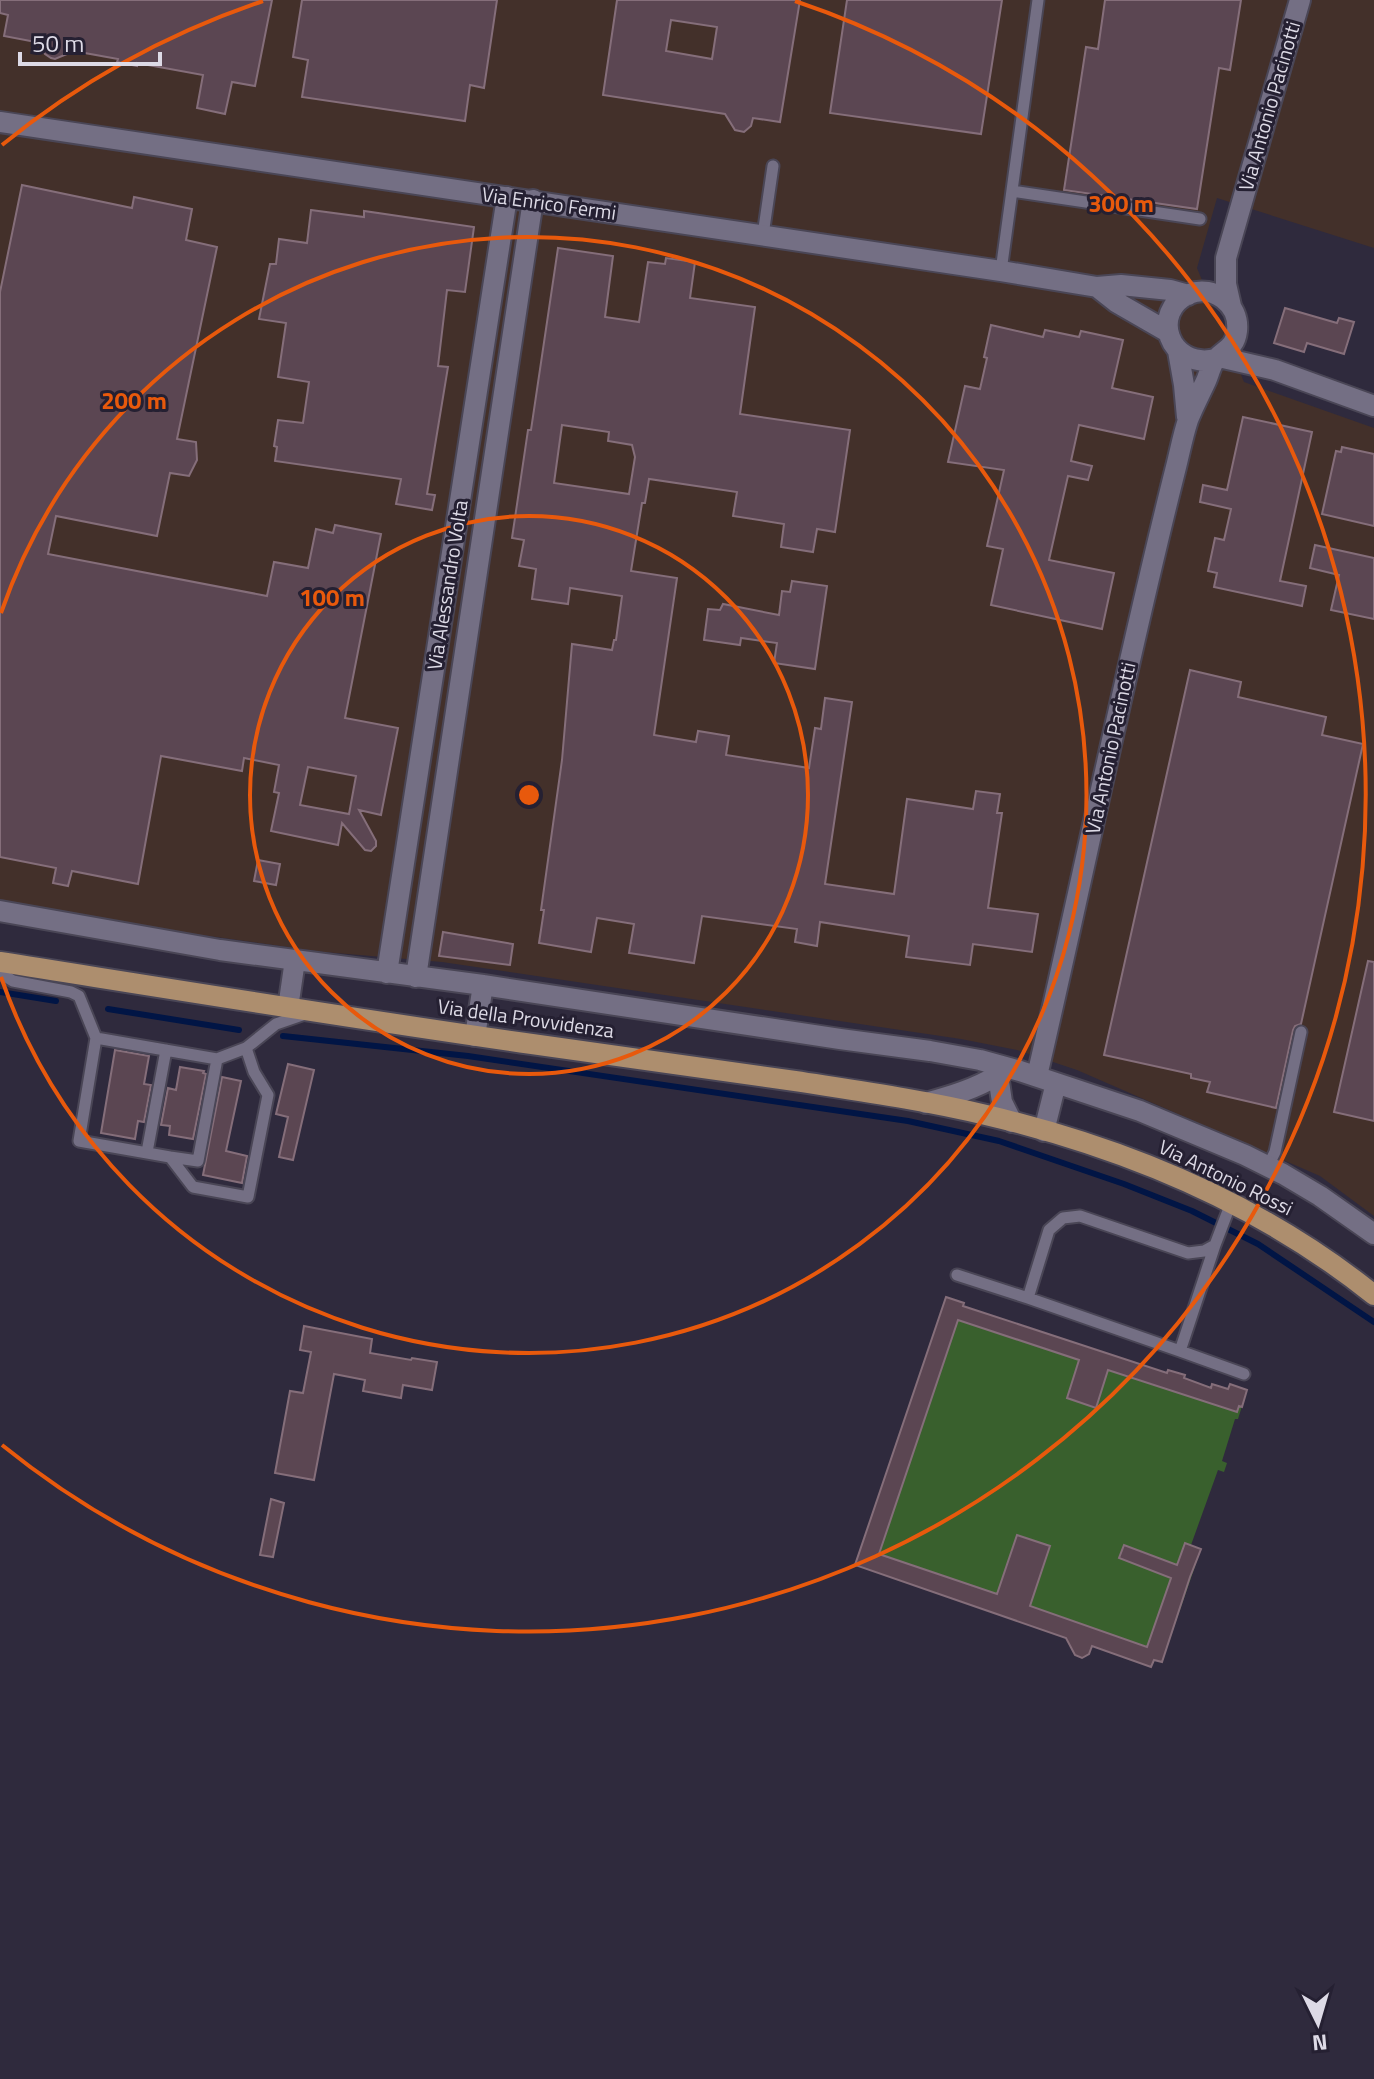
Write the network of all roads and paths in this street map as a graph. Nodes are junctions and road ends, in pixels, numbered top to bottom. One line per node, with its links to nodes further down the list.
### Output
1 (1038, 0): 5 (lane)
2 (1300, 0): 10 (street, Via Antonio Pacinotti)
3 (0, 122): 6 (street, Via Enrico Fermi)
4 (773, 166): 9 (lane)
5 (1012, 191): 8 (lane); 11 (lane)
6 (507, 197): 7 (street, Via Enrico Fermi); 13 (street, Via Alessandro Volta)
7 (533, 200): 9 (street, Via Enrico Fermi); 15 (street, Via Alessandro Volta)
8 (1200, 219)
9 (763, 235): 11 (street, Via Enrico Fermi)
10 (1226, 258): 14 (street, Via Antonio Pacinotti); 16 (street, Via Antonio Pacinotti)
11 (1001, 271): 12 (street, Via Enrico Fermi)
12 (1097, 287): 14 (street, Via Enrico Fermi); 18 (street)
13 (492, 290): 15 (lane); 24 (street, Via Alessandro Volta)
14 (1192, 294): 16 (street); 18 (street, Via Antonio Pacinotti)
15 (519, 295): 25 (street, Via Alessandro Volta)
16 (1231, 306): 17 (street, Via Antonio Pacinotti)
17 (1237, 331): 20 (street, Via Antonio Pacinotti); 21 (street)
18 (1168, 332): 19 (street, Via Antonio Pacinotti)
19 (1178, 351): 20 (street); 23 (street, Via Antonio Pacinotti)
20 (1218, 358): 21 (street); 23 (street, Via Antonio Pacinotti)
21 (1275, 370): 22 (street)
22 (1374, 406)
23 (1188, 421): 44 (street, Via Antonio Pacinotti)
24 (454, 535): 25 (lane); 26 (street, Via Alessandro Volta)
25 (482, 540): 27 (street, Via Alessandro Volta)
26 (446, 591): 27 (lane); 32 (street, Via Alessandro Volta)
27 (474, 596): 33 (street, Via Alessandro Volta)
28 (0, 911): 29 (street, Via della Provvidenza)
29 (295, 960): 32 (street, Via della Provvidenza); 35 (street)
30 (0, 962): 35 (main road, Via della Provvidenza)
31 (0, 973): 39 (lane)
32 (387, 973): 33 (street, Via della Provvidenza)
33 (416, 977): 34 (street, Via della Provvidenza)
34 (483, 985): 38 (street); 43 (street, Via della Provvidenza)
35 (288, 1008): 36 (main road, Via della Provvidenza)
36 (312, 1012): 38 (main road, Via della Provvidenza); 40 (lane)
37 (1301, 1032): 50 (lane)
38 (475, 1036): 45 (main road, Via della Provvidenza)
39 (96, 1038): 41 (lane); 48 (lane)
40 (246, 1048): 42 (lane); 49 (lane)
41 (166, 1050): 42 (lane); 48 (lane)
42 (217, 1059): 49 (lane)
43 (999, 1070): 44 (street); 45 (street); 46 (street)
44 (1046, 1080): 47 (street, Via Antonio Pacinotti); 50 (street, Via Antonio Rossi)
45 (926, 1103): 46 (main road, Via della Provvidenza)
46 (1012, 1122): 47 (main road, Via della Provvidenza)
47 (1044, 1131): 51 (main road, Via Antonio Rossi)
48 (147, 1152): 49 (lane)
49 (170, 1157)
50 (1268, 1166): 52 (street, Via Antonio Rossi)
51 (1227, 1212): 53 (lane); 55 (main road, Via Antonio Rossi)
52 (1374, 1234)
53 (1216, 1241): 56 (lane); 57 (lane)
54 (957, 1275): 56 (lane)
55 (1374, 1295)
56 (1028, 1298): 57 (lane)
57 (1180, 1351): 58 (lane)
58 (1244, 1374)

